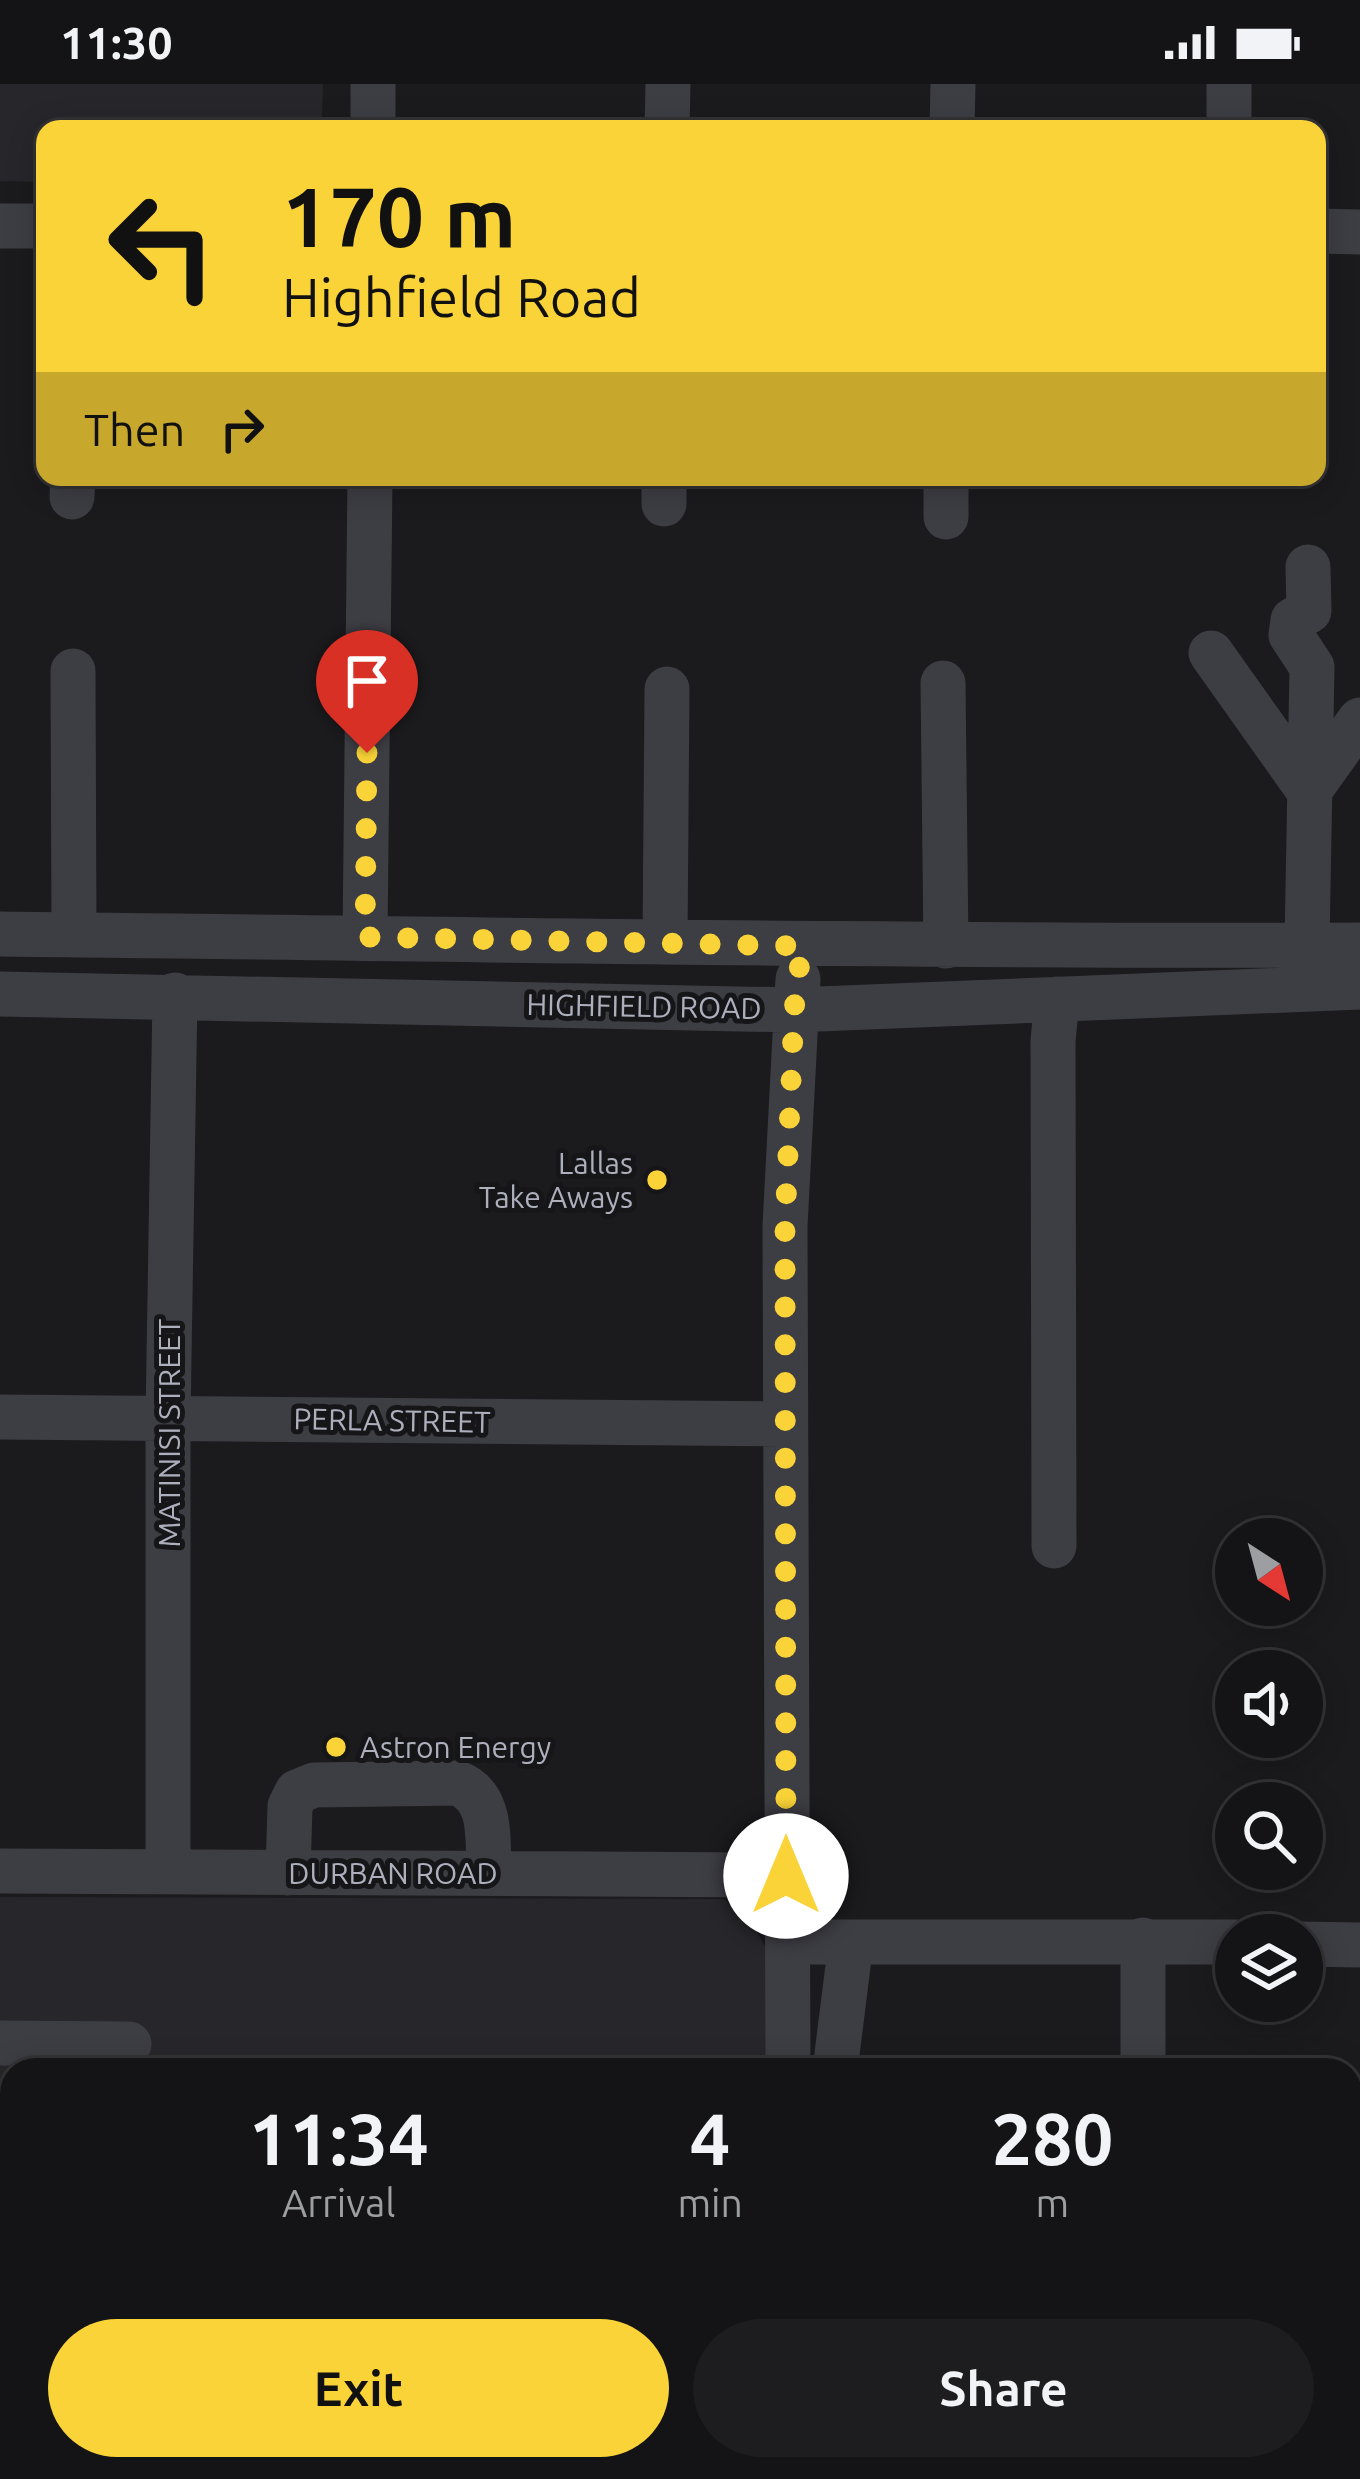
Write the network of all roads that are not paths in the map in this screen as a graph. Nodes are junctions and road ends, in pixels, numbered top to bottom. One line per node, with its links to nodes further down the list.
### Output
1 (374, 84): 5 (street)
2 (668, 84): 6 (street)
3 (953, 84): 7 (street)
4 (1229, 84): 8 (street)
5 (373, 120)
6 (667, 120)
7 (952, 120)
8 (1229, 120)
9 (0, 226): 10 (street)
10 (36, 226)
11 (1326, 231): 12 (street)
12 (1360, 232)
13 (370, 486): 23 (street)
14 (1308, 589): 20 (street)
15 (1211, 653): 20 (street)
16 (73, 671): 22 (street)
17 (943, 683): 28 (street)
18 (667, 689): 24 (street)
19 (1360, 720): 20 (street)
20 (1309, 791): 25 (street)
21 (0, 934): 22 (street)
22 (74, 935): 23 (street)
23 (365, 937): 24 (street)
24 (665, 941): 27 (street)
25 (1306, 945): 26 (street); 28 (street)
26 (1360, 945)
27 (802, 946): 28 (street); 33 (street)
28 (946, 946)
29 (1360, 987): 32 (street, HIGHFIELD ROAD)
30 (0, 994): 31 (street, HIGHFIELD ROAD)
31 (175, 995): 33 (street, HIGHFIELD ROAD); 35 (street, MATINISI STREET)
32 (1057, 999): 33 (street, HIGHFIELD ROAD); 37 (street)
33 (794, 1010): 36 (street)
34 (0, 1417): 35 (street, PERLA STREET)
35 (168, 1418): 36 (street, PERLA STREET); 39 (street, MATINISI STREET)
36 (783, 1424): 42 (street)
37 (1054, 1546)
38 (0, 1871): 39 (street, DURBAN ROAD)
39 (168, 1872): 40 (street, DURBAN ROAD)
40 (289, 1873): 41 (street, DURBAN ROAD); 41 (street)
41 (489, 1874): 42 (street, DURBAN ROAD)
42 (786, 1876): 44 (street)
43 (1143, 1940): 45 (street); 46 (street); 53 (street)
44 (790, 1942): 45 (street); 51 (street)
45 (851, 1942): 52 (street)
46 (1215, 1942)
47 (1323, 1944): 48 (street)
48 (1360, 1945)
49 (0, 2044): 50 (street)
50 (129, 2044)
51 (788, 2058)
52 (836, 2058)
53 (1143, 2058)

